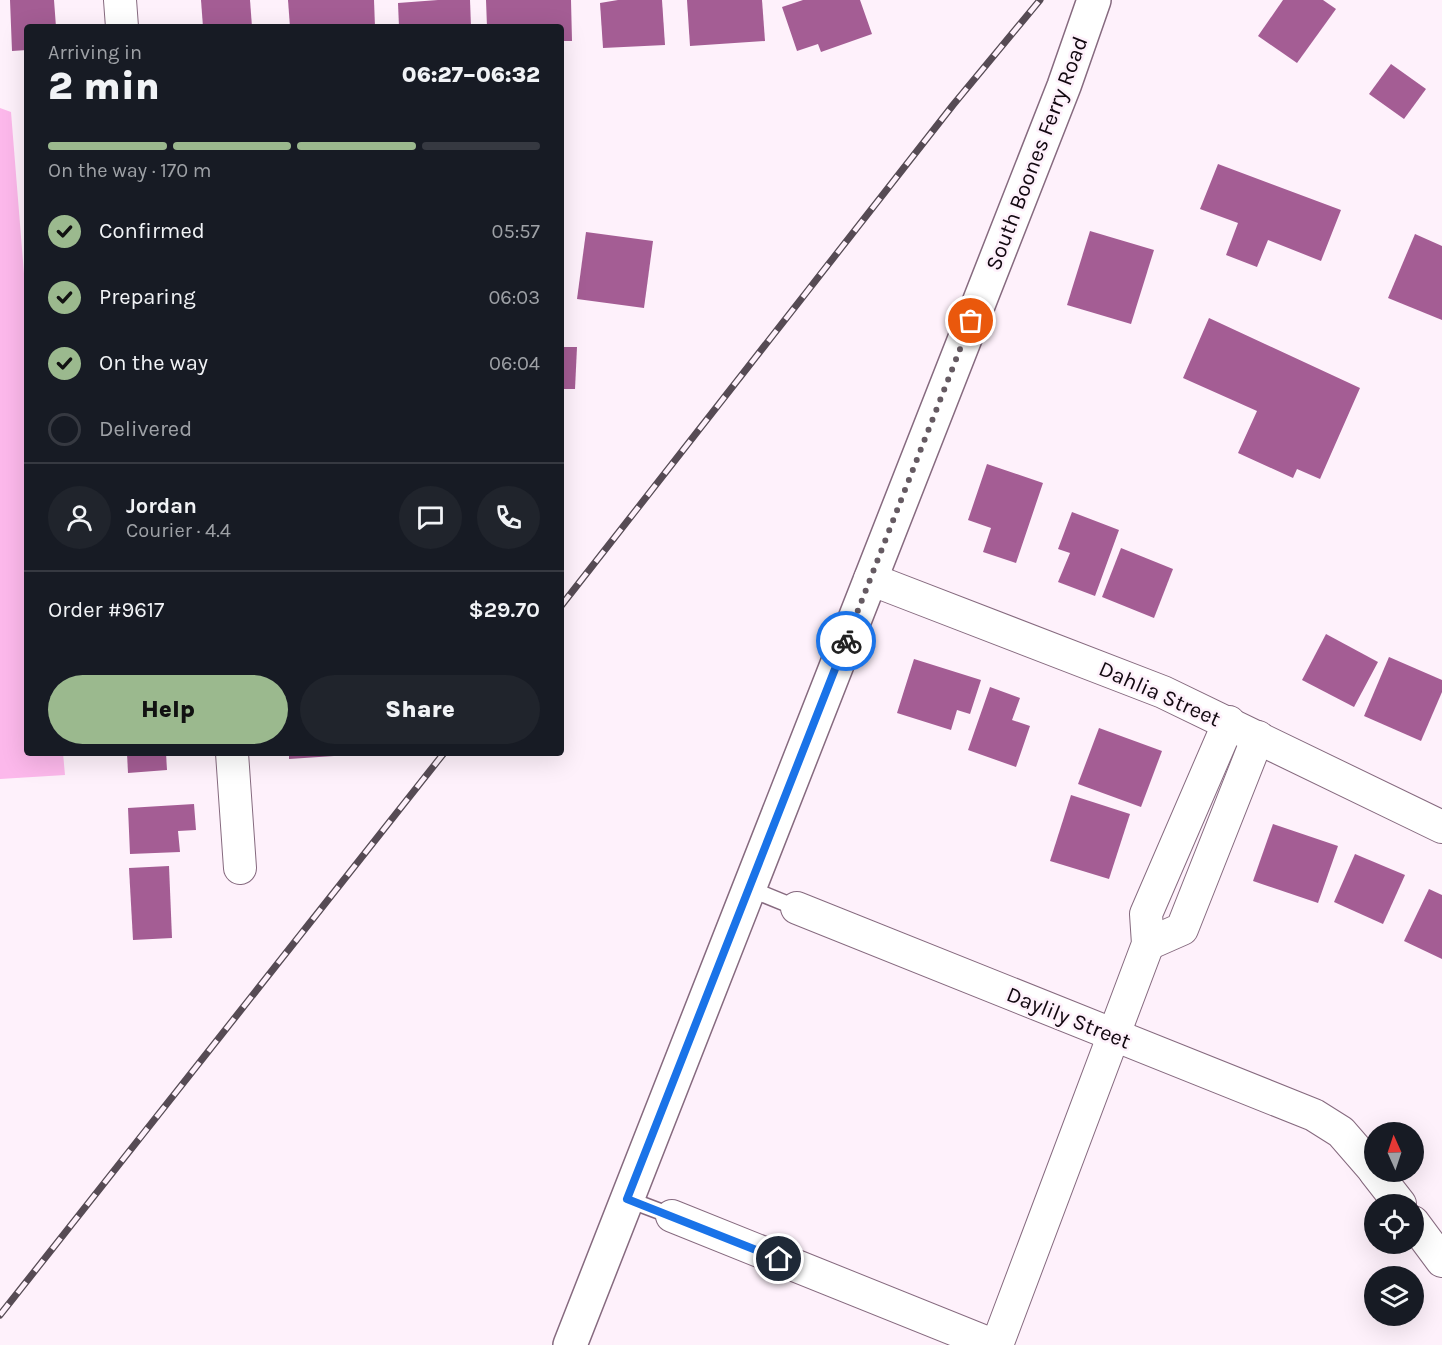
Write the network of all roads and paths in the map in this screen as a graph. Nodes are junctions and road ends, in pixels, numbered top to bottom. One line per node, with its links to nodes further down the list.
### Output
1 (120, 0): 3 (street)
2 (1094, 0): 4 (main road, South Boones Ferry Road)
3 (122, 24)
4 (870, 579): 5 (street, Dahlia Street); 10 (main road, South Boones Ferry Road)
5 (1229, 722): 6 (street, Dahlia Street); 12 (street)
6 (1258, 737): 8 (street, Dahlia Street); 12 (street)
7 (232, 756): 9 (street)
8 (1442, 827)
9 (240, 868)
10 (748, 888): 11 (lane, Daylily Street); 17 (main road, South Boones Ferry Road)
11 (797, 908): 13 (street, Daylily Street)
12 (1148, 944): 13 (street)
13 (1114, 1035): 14 (street, Daylily Street); 22 (street)
14 (1364, 1158)
15 (1383, 1182): 16 (street, Daylily Street)
16 (1392, 1194)
17 (627, 1199): 18 (lane); 21 (main road, South Boones Ferry Road)
18 (672, 1216): 22 (street)
19 (1424, 1237): 20 (street)
20 (1442, 1261)
21 (570, 1345)
22 (995, 1345)

